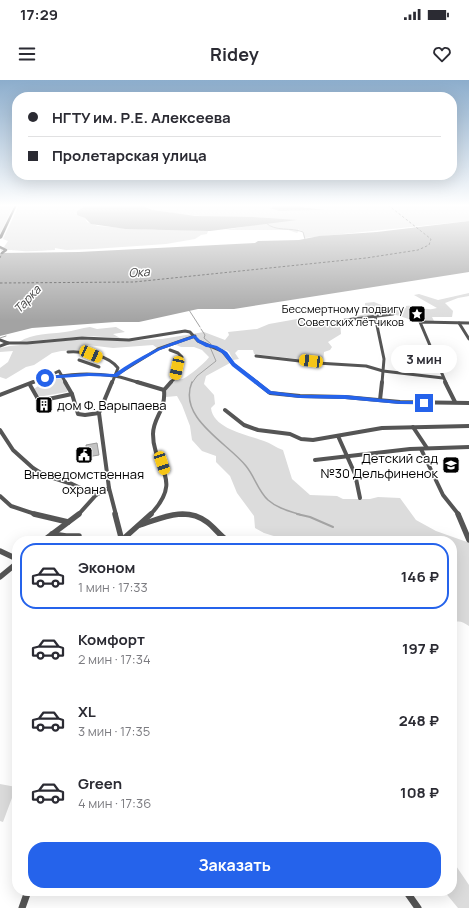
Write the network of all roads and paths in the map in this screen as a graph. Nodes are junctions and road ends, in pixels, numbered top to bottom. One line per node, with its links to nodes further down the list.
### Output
1 (0, 247): 2 (street)
2 (2, 253)
3 (393, 314): 4 (street)
4 (375, 316): 5 (street); 18 (street)
5 (339, 321)
6 (459, 323): 7 (street); 9 (street); 22 (street)
7 (469, 323)
8 (195, 336): 11 (street); 19 (street); 27 (street)
9 (469, 339)
10 (0, 340): 11 (street)
11 (8, 343): 12 (street)
12 (0, 346)
13 (170, 350): 24 (street)
14 (68, 352): 19 (street)
15 (256, 356): 18 (street)
16 (79, 360): 17 (street)
17 (99, 367)
18 (383, 371): 22 (street); 27 (street)
19 (116, 375): 20 (street); 24 (street); 31 (street)
20 (63, 377): 21 (street); 21 (street); 25 (street)
21 (45, 378): 23 (street)
22 (443, 378): 28 (street)
23 (30, 385): 25 (street); 26 (street)
24 (164, 390): 45 (street)
25 (72, 394): 31 (street)
26 (0, 395)
27 (380, 400): 28 (street)
28 (455, 402): 29 (street)
29 (469, 403)
30 (225, 410): 35 (street)
31 (99, 414): 40 (street)
32 (469, 426): 33 (street)
33 (413, 427): 35 (street); 37 (street)
34 (0, 430): 41 (street)
35 (338, 436): 38 (street)
36 (469, 447): 37 (street)
37 (424, 449): 38 (street); 52 (street)
38 (349, 457): 39 (street); 43 (street)
39 (314, 460)
40 (109, 488): 41 (street); 49 (street)
41 (96, 495): 44 (street)
42 (0, 496): 44 (street)
43 (360, 498)
44 (68, 522): 46 (street)
45 (138, 526): 50 (street); 51 (street)
46 (52, 534): 47 (street); 48 (street)
47 (49, 536)
48 (80, 536)
49 (121, 536)
50 (127, 536)
51 (222, 536)
52 (469, 540)
53 (0, 551): 54 (street)
54 (12, 557)
55 (12, 567): 56 (street)
56 (0, 577)
57 (26, 896): 59 (street)
58 (410, 896): 60 (street)
59 (22, 908)
60 (418, 908)

